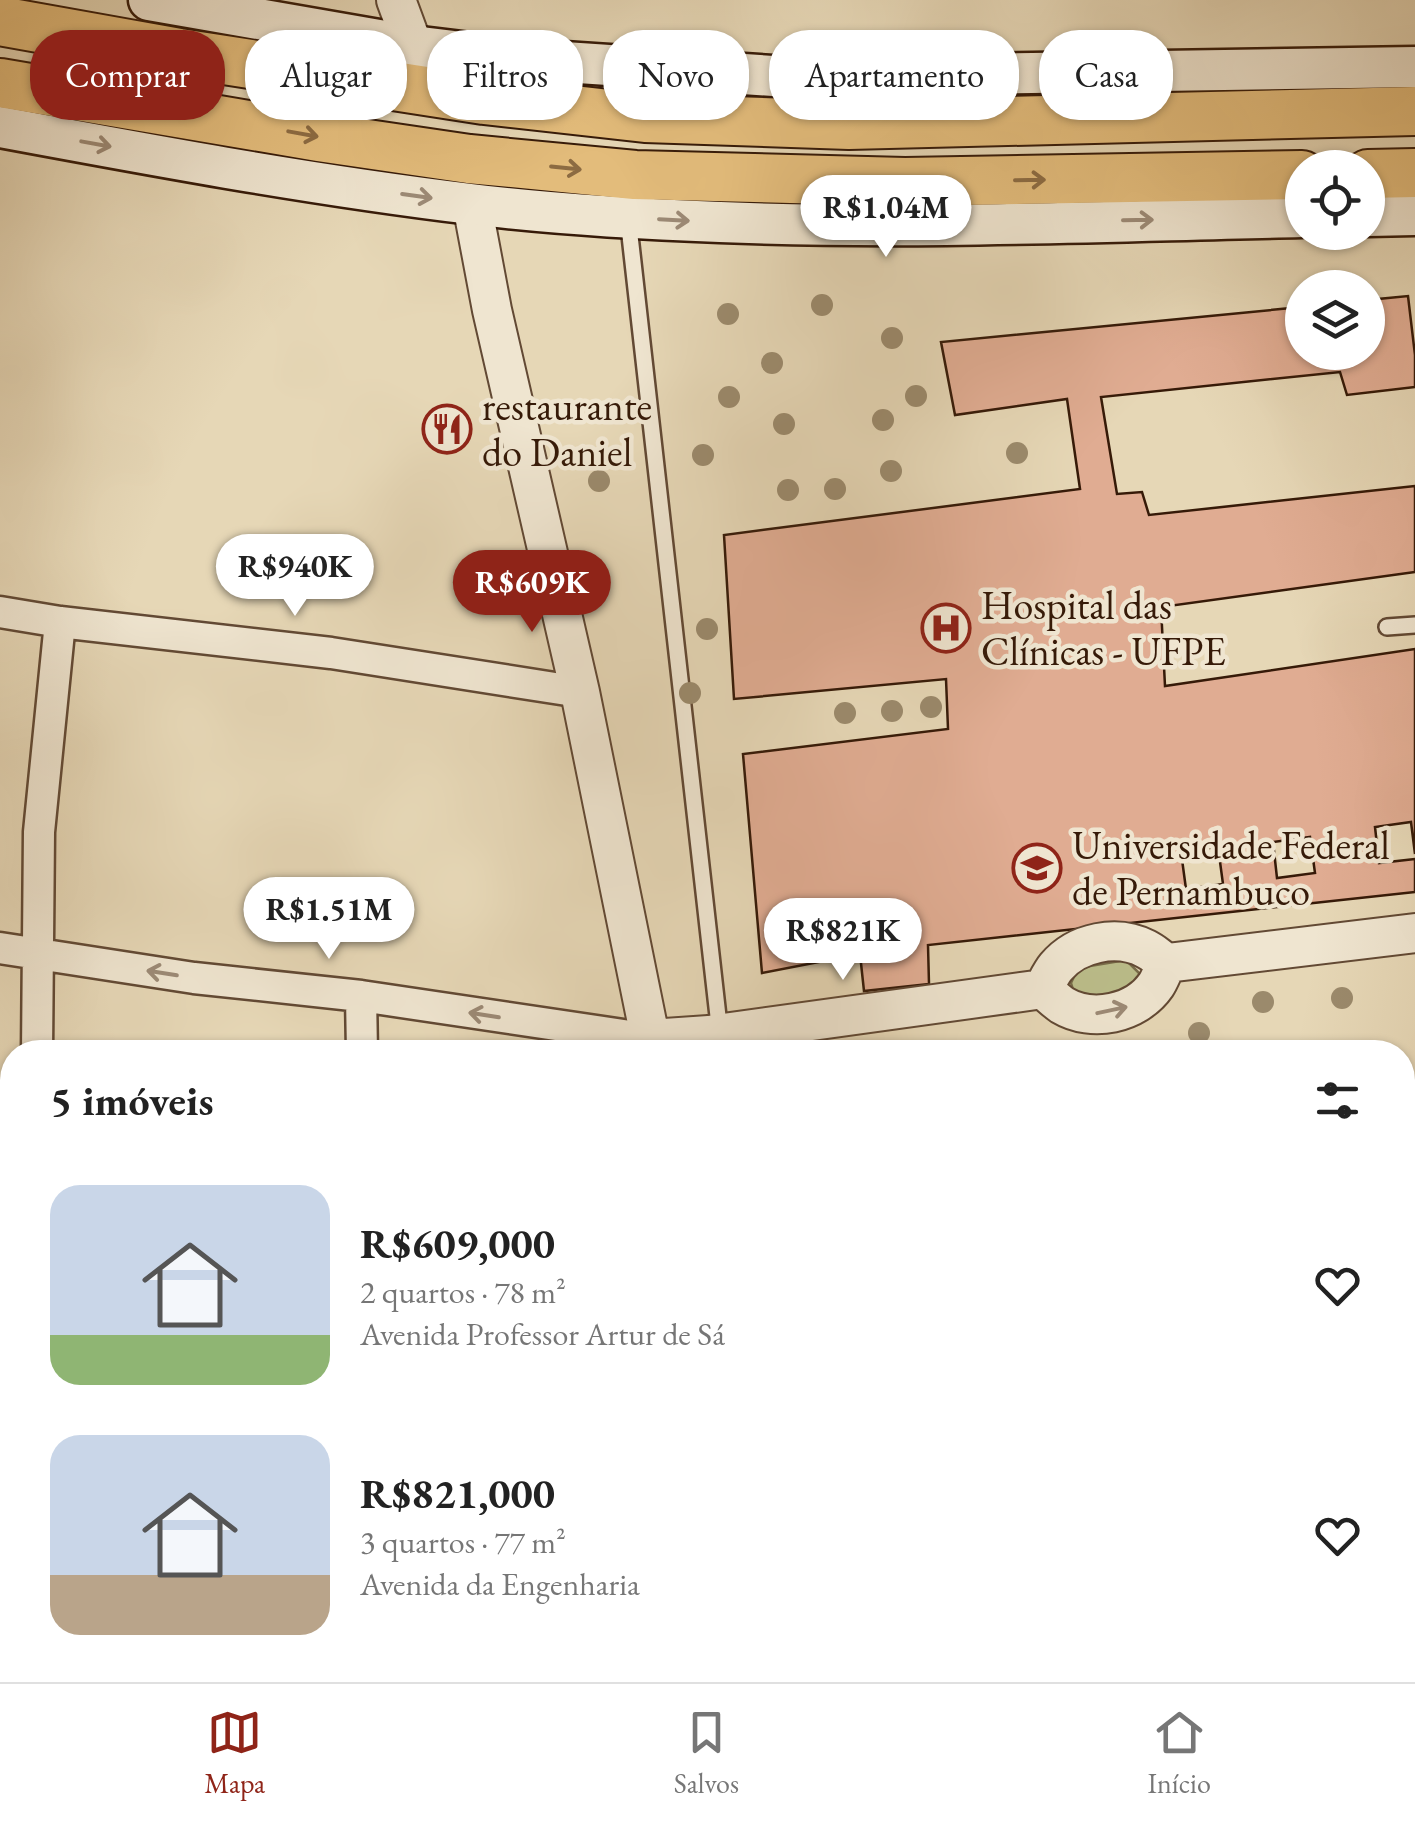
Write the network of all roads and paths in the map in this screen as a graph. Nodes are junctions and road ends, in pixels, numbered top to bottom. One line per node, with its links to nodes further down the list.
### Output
1 (150, 0): 4 (main road)
2 (396, 0): 4 (street)
3 (0, 21): 7 (highway)
4 (413, 46): 5 (main road)
5 (1415, 67)
6 (0, 83): 12 (highway, one-way to 12)
7 (1415, 111)
8 (0, 127): 12 (main road, one-way to 12)
9 (1415, 173): 10 (highway)
10 (1385, 174)
11 (1285, 175): 12 (highway, one-way to 11)
12 (470, 182): 15 (main road); 21 (street)
13 (1415, 215): 14 (main road)
14 (1385, 216)
15 (628, 217): 16 (main road, one-way to 16); 28 (lane)
16 (1285, 217)
17 (0, 612): 18 (street)
18 (60, 622): 21 (street); 24 (street)
19 (1415, 625): 20 (lane)
20 (1387, 627)
21 (580, 692): 32 (street)
22 (1415, 933): 25 (street)
23 (0, 948): 24 (street)
24 (38, 954): 27 (street, one-way to 24); 29 (street)
25 (1167, 963): 26 (street); 26 (street, one-way to 25)
26 (1043, 989): 28 (street)
27 (361, 996): 30 (street); 31 (street, one-way to 27)
28 (742, 1035): 33 (street)
29 (37, 1040)
30 (362, 1040)
31 (616, 1040)
32 (650, 1040)
33 (701, 1040)

